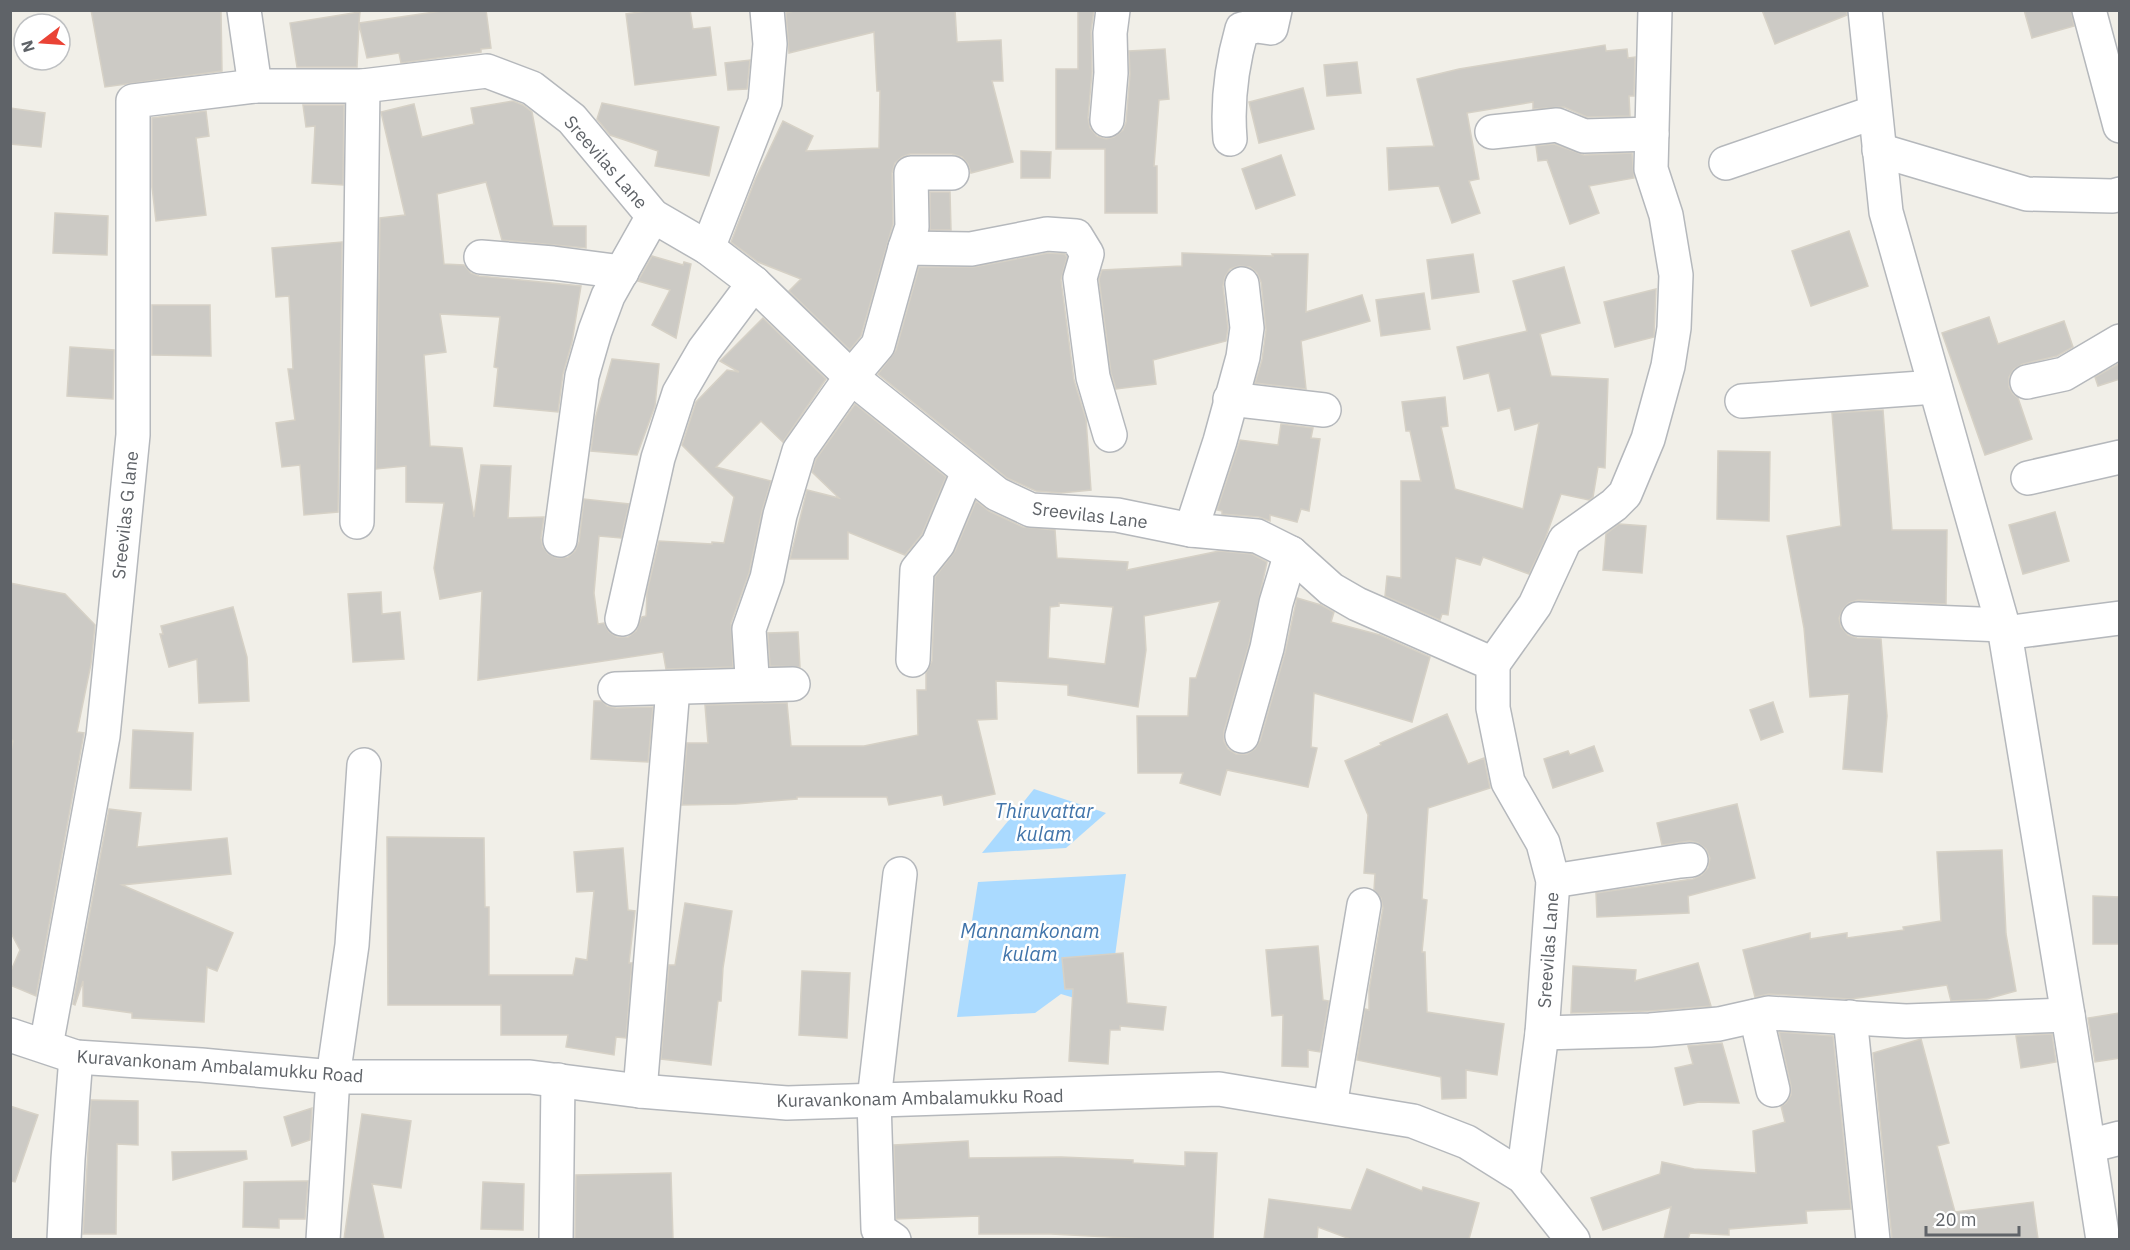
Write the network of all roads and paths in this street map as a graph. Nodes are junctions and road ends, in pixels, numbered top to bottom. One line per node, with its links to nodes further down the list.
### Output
1 (244, 10): 8 (street)
2 (767, 10): 21 (street)
3 (1113, 10): 11 (street)
4 (1275, 10): 15 (street)
5 (1655, 10): 14 (street)
6 (1865, 10): 10 (street)
7 (2089, 10): 12 (street)
8 (255, 86): 9 (street, Sreevilas Lane); 63 (street, Sreevilas G lane)
9 (363, 86): 20 (street, Sreevilas Lane); 38 (street)
10 (1875, 112): 16 (street); 17 (street)
11 (1107, 120)
12 (2120, 126)
13 (1492, 132): 14 (street)
14 (1652, 134): 47 (street)
15 (1230, 139)
16 (1879, 150): 19 (street); 30 (street)
17 (1726, 163)
18 (952, 173): 22 (street)
19 (2120, 194)
20 (652, 216): 21 (street, Sreevilas Lane); 24 (street)
21 (708, 248): 25 (street, Sreevilas Lane)
22 (905, 248): 28 (street); 34 (street)
23 (481, 257): 24 (street)
24 (621, 272): 40 (street)
25 (754, 283): 28 (street, Sreevilas Lane); 43 (street)
26 (1242, 284): 31 (street)
27 (2120, 341): 29 (street)
28 (851, 377): 36 (street, Sreevilas Lane); 48 (street)
29 (2027, 382)
30 (1935, 387): 32 (street); 45 (street)
31 (1230, 399): 33 (street); 39 (street)
32 (1742, 401)
33 (1324, 410)
34 (1110, 435)
35 (2120, 457): 37 (street)
36 (968, 472): 39 (street, Sreevilas Lane); 46 (street)
37 (2028, 478)
38 (357, 522)
39 (1191, 530): 41 (street, Sreevilas Lane)
40 (560, 540)
41 (1291, 553): 47 (street, Sreevilas Lane); 52 (street)
42 (2120, 618): 45 (street)
43 (622, 619)
44 (1858, 619): 45 (street)
45 (2004, 629): 58 (street)
46 (913, 660)
47 (1493, 664): 56 (street, Sreevilas Lane)
48 (752, 676)
49 (793, 684): 50 (street)
50 (673, 688): 51 (street); 68 (street)
51 (615, 689)
52 (1242, 736)
53 (364, 765): 65 (street)
54 (1691, 860): 56 (street)
55 (900, 874): 69 (street)
56 (1554, 881): 61 (street, Sreevilas Lane)
57 (1364, 906): 70 (street)
58 (2068, 1015): 60 (street); 71 (street)
59 (1756, 1016): 60 (street); 61 (street); 67 (street)
60 (1850, 1017): 78 (street)
61 (1542, 1034): 72 (street, Sreevilas Lane)
62 (10, 1035): 63 (street, Kuravankonam Ambalamukku Road)
63 (46, 1046): 64 (street, Kuravankonam Ambalamukku Road)
64 (76, 1057): 65 (street, Kuravankonam Ambalamukku Road); 73 (street)
65 (333, 1077): 66 (street, Kuravankonam Ambalamukku Road); 74 (street)
66 (558, 1080): 68 (street, Kuravankonam Ambalamukku Road); 75 (street)
67 (1773, 1090)
68 (640, 1091): 69 (street, Kuravankonam Ambalamukku Road)
69 (874, 1100): 70 (street, Kuravankonam Ambalamukku Road); 76 (street)
70 (1330, 1106): 72 (street, Kuravankonam Ambalamukku Road)
71 (2104, 1142): 79 (street)
72 (1523, 1177): 77 (street, Kuravankonam Ambalamukku Road)
73 (64, 1239)
74 (323, 1239)
75 (555, 1239)
76 (894, 1239)
77 (1573, 1239)
78 (1873, 1239)
79 (2103, 1239)

